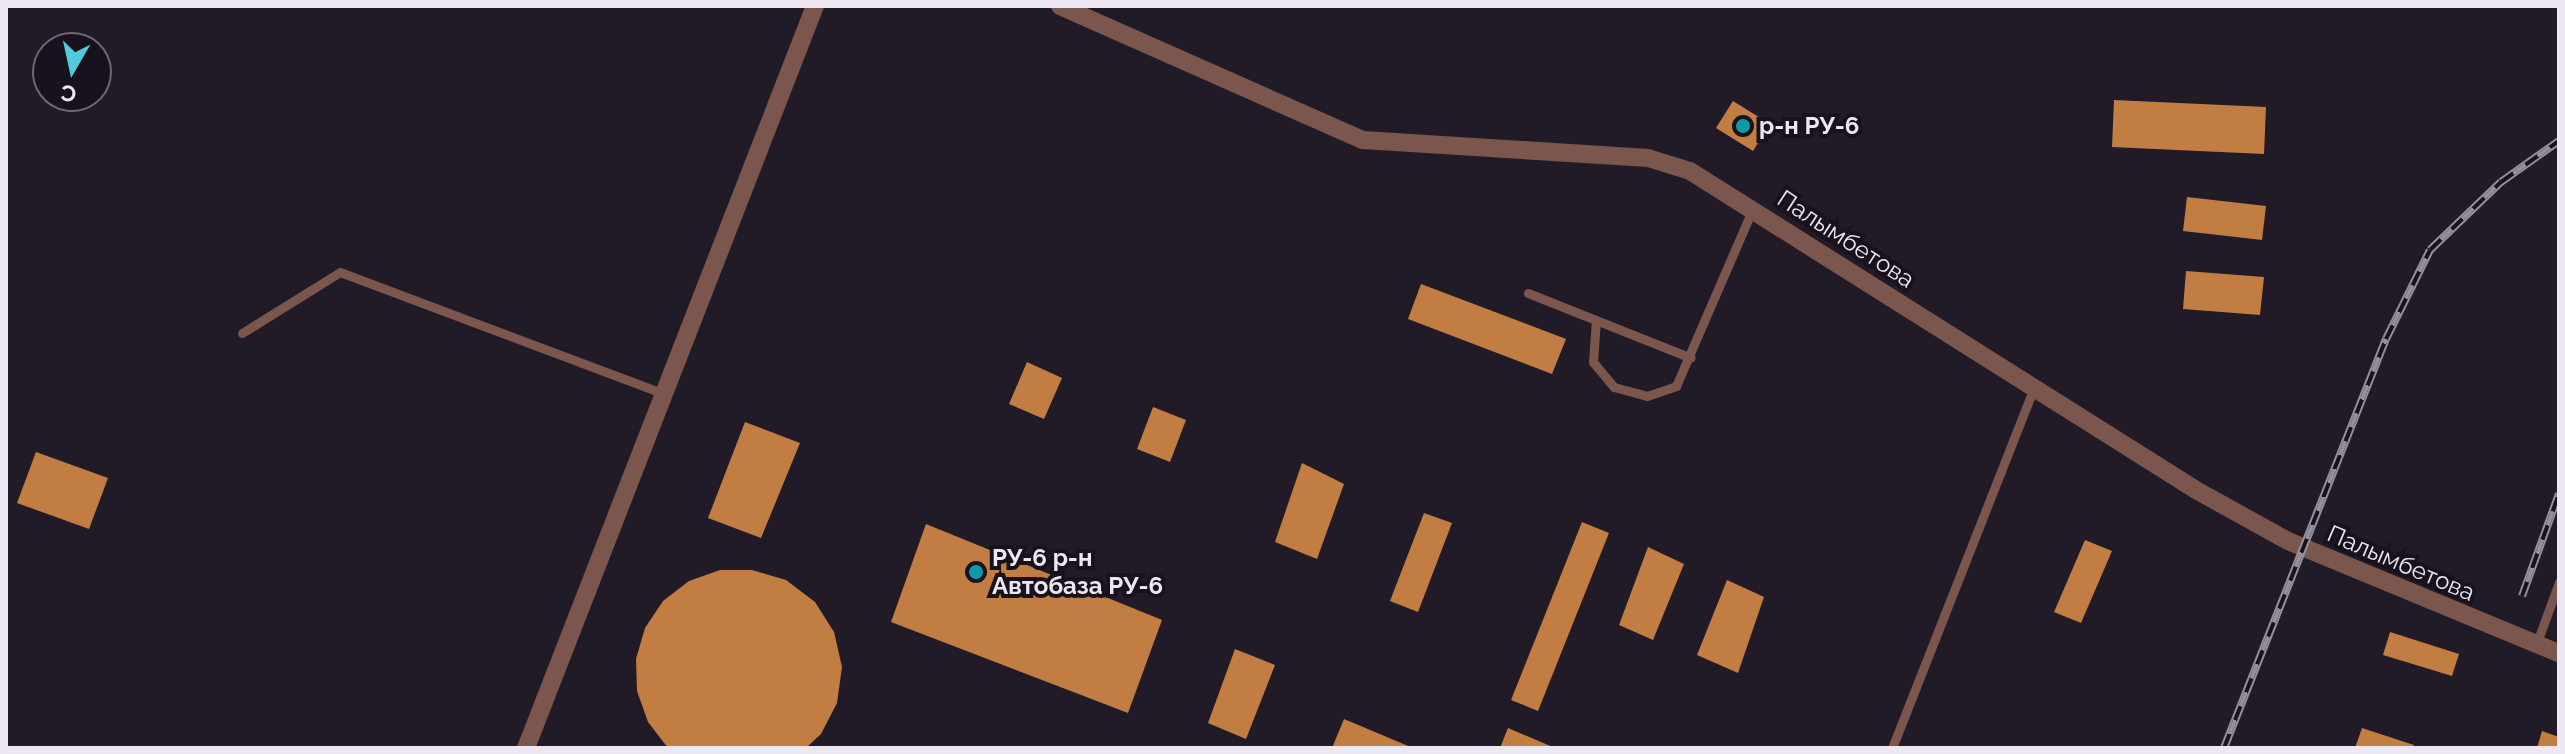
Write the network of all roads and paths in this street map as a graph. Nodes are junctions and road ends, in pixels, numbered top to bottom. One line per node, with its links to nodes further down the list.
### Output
1 (815, 6): 9 (street)
2 (1060, 6): 3 (street, Палымбетова)
3 (1753, 208): 7 (lane); 8 (street, Палымбетова)
4 (1528, 293): 5 (lane)
5 (1596, 320): 7 (lane); 7 (lane)
6 (242, 333): 9 (lane)
7 (1691, 358)
8 (2034, 387): 11 (street, Палымбетова); 14 (lane)
9 (662, 393): 13 (street)
10 (2559, 582): 11 (lane)
11 (2536, 645): 12 (street, Палымбетова)
12 (2559, 653)
13 (526, 748)
14 (1892, 748)

